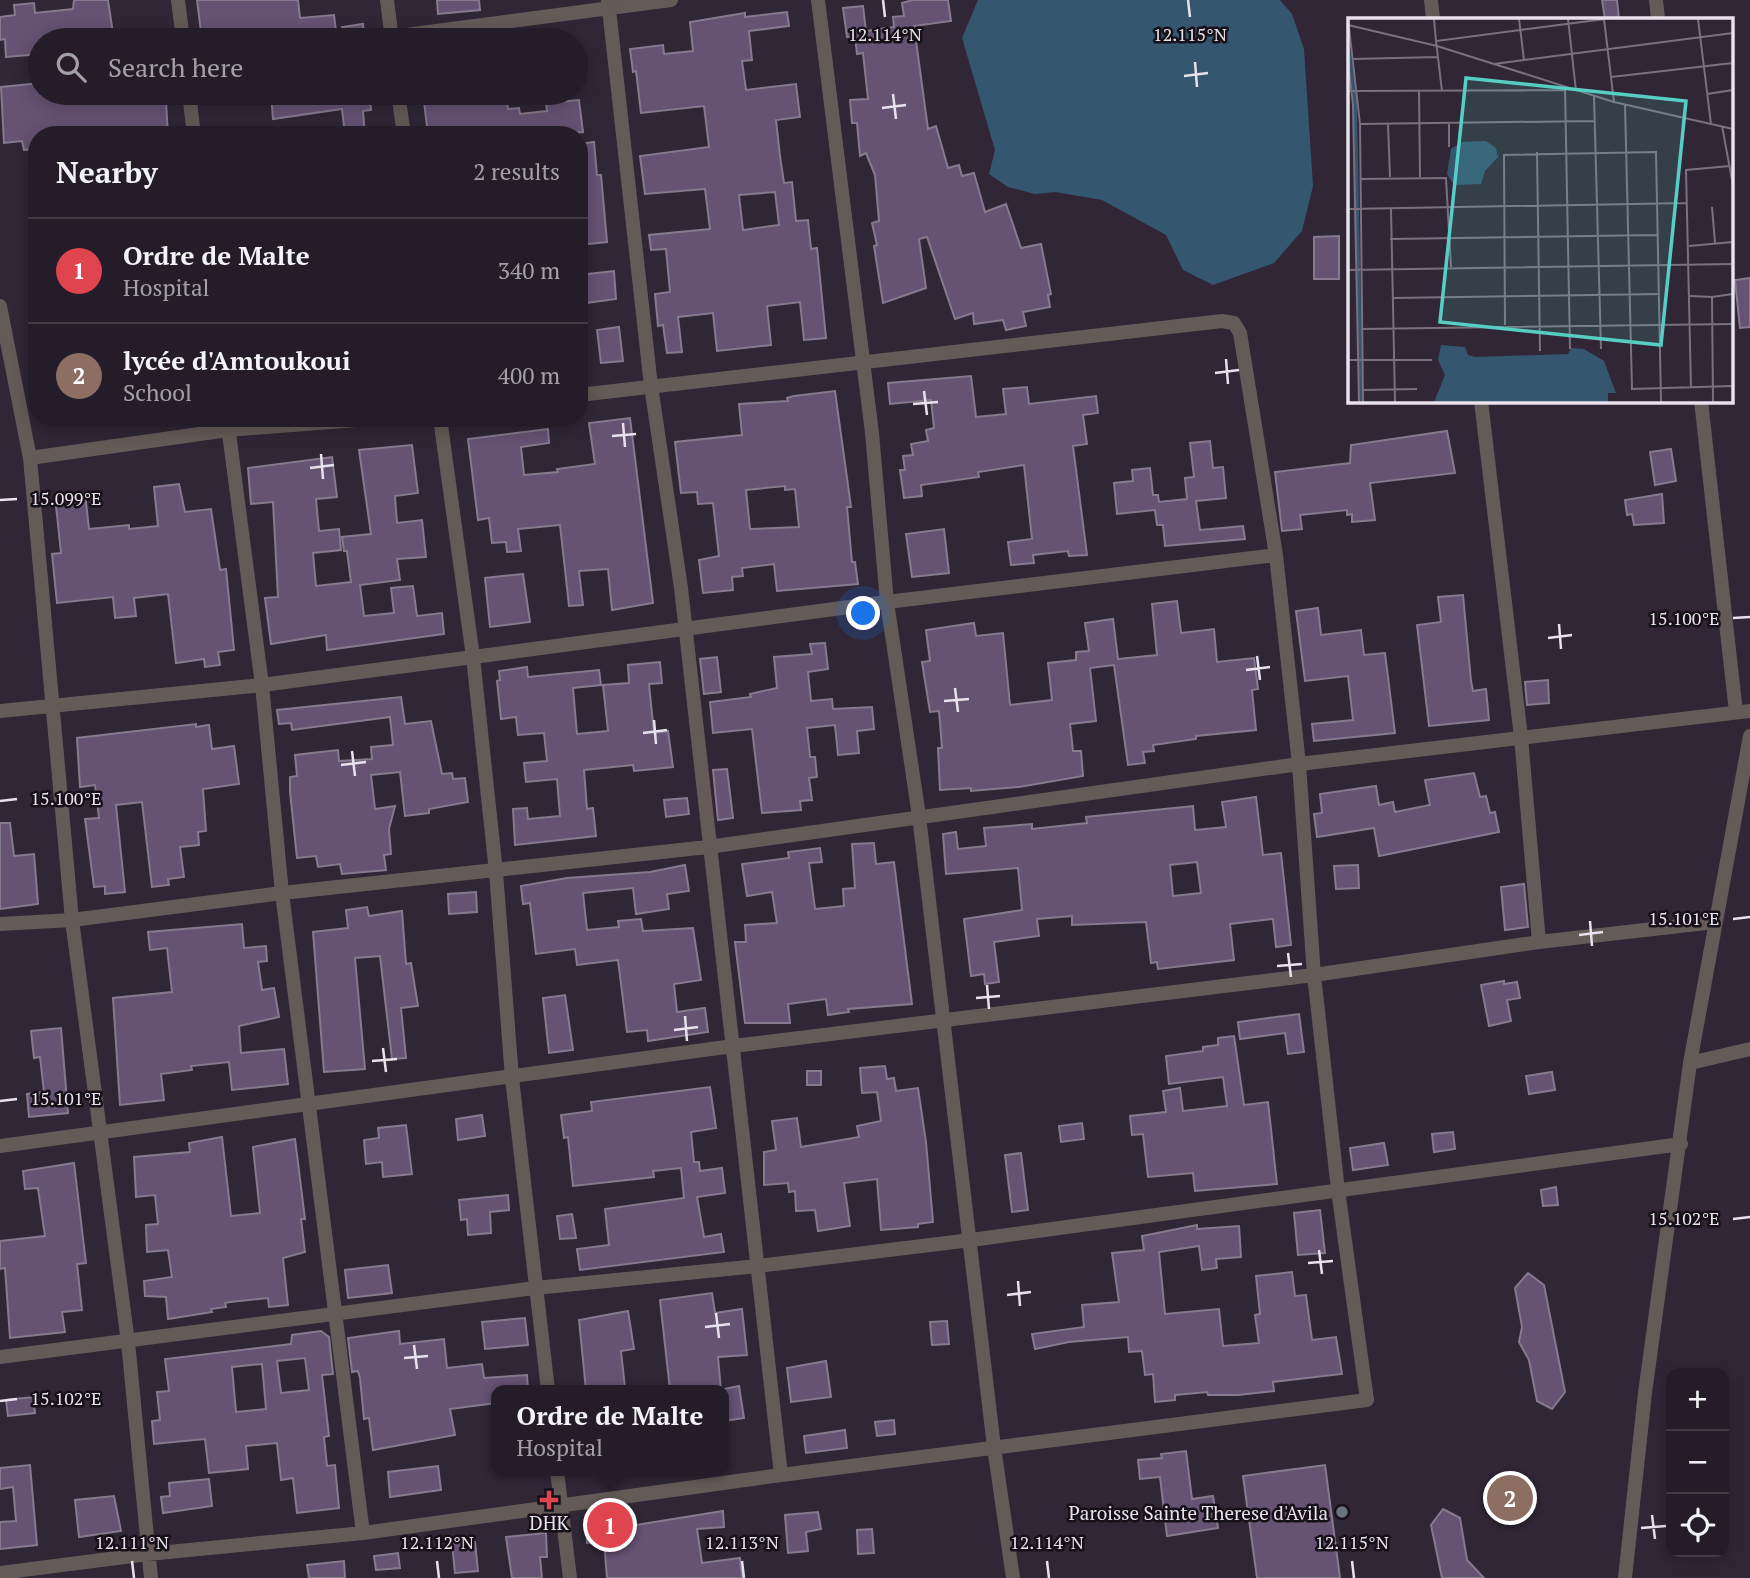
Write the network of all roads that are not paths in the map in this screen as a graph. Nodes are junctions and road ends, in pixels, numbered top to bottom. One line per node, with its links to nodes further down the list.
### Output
1 (178, 0): 10 (street)
2 (387, 0): 11 (street)
3 (671, 0): 7 (street)
4 (818, 0): 18 (street)
5 (1431, 0): 8 (street)
6 (1656, 0): 9 (street)
7 (608, 4): 12 (street); 19 (street)
8 (1433, 18)
9 (1658, 18)
10 (182, 28)
11 (391, 28)
12 (460, 28)
13 (190, 105): 15 (street)
14 (400, 105): 16 (street)
15 (193, 126)
16 (403, 126)
17 (0, 306): 26 (street)
18 (863, 360): 19 (street); 27 (street); 28 (street)
19 (651, 386): 20 (street); 29 (street)
20 (588, 394)
21 (1481, 402): 36 (street)
22 (1701, 402): 34 (street)
23 (211, 427): 26 (street)
24 (228, 427): 31 (street)
25 (441, 427): 30 (street)
26 (30, 458): 32 (street)
27 (1276, 555): 28 (street); 37 (street)
28 (887, 602): 29 (street); 39 (street)
29 (685, 629): 30 (street); 40 (street)
30 (473, 657): 31 (street); 41 (street)
31 (262, 685): 32 (street); 42 (street)
32 (52, 704): 33 (street); 43 (street)
33 (0, 711)
34 (1743, 712): 36 (street)
35 (1750, 736): 38 (street)
36 (1521, 737): 37 (street); 46 (street)
37 (1299, 764): 39 (street); 47 (street)
38 (1745, 787): 44 (street)
39 (919, 816): 40 (street); 48 (street)
40 (708, 847): 41 (street); 49 (street)
41 (496, 872): 42 (street); 52 (street)
42 (282, 893): 43 (street); 53 (street)
43 (72, 920): 45 (street); 54 (street)
44 (1715, 922): 46 (street); 51 (street)
45 (0, 924)
46 (1539, 942): 47 (street)
47 (1314, 975): 48 (street); 57 (street)
48 (944, 1021): 49 (street); 58 (street)
49 (733, 1046): 52 (street); 59 (street)
50 (1750, 1049): 51 (street)
51 (1690, 1063): 55 (street)
52 (512, 1078): 53 (street); 60 (street)
53 (309, 1106): 54 (street); 61 (street)
54 (102, 1133): 56 (street); 62 (street)
55 (1681, 1144): 57 (street); 75 (street)
56 (0, 1146)
57 (1338, 1190): 58 (street); 65 (street)
58 (971, 1240): 59 (street); 65 (street)
59 (758, 1266): 60 (street); 66 (street)
60 (535, 1288): 61 (street); 64 (street)
61 (337, 1315): 62 (street); 69 (street)
62 (128, 1342): 63 (street); 70 (street)
63 (0, 1357)
64 (547, 1385)
65 (994, 1447): 66 (street); 74 (street)
66 (781, 1475): 68 (street)
67 (558, 1476): 68 (street)
68 (561, 1507): 69 (street); 73 (street)
69 (363, 1533): 70 (street)
70 (148, 1554): 71 (street); 72 (street)
71 (0, 1573)
72 (150, 1578)
73 (570, 1578)
74 (1013, 1578)
75 (1625, 1578)

